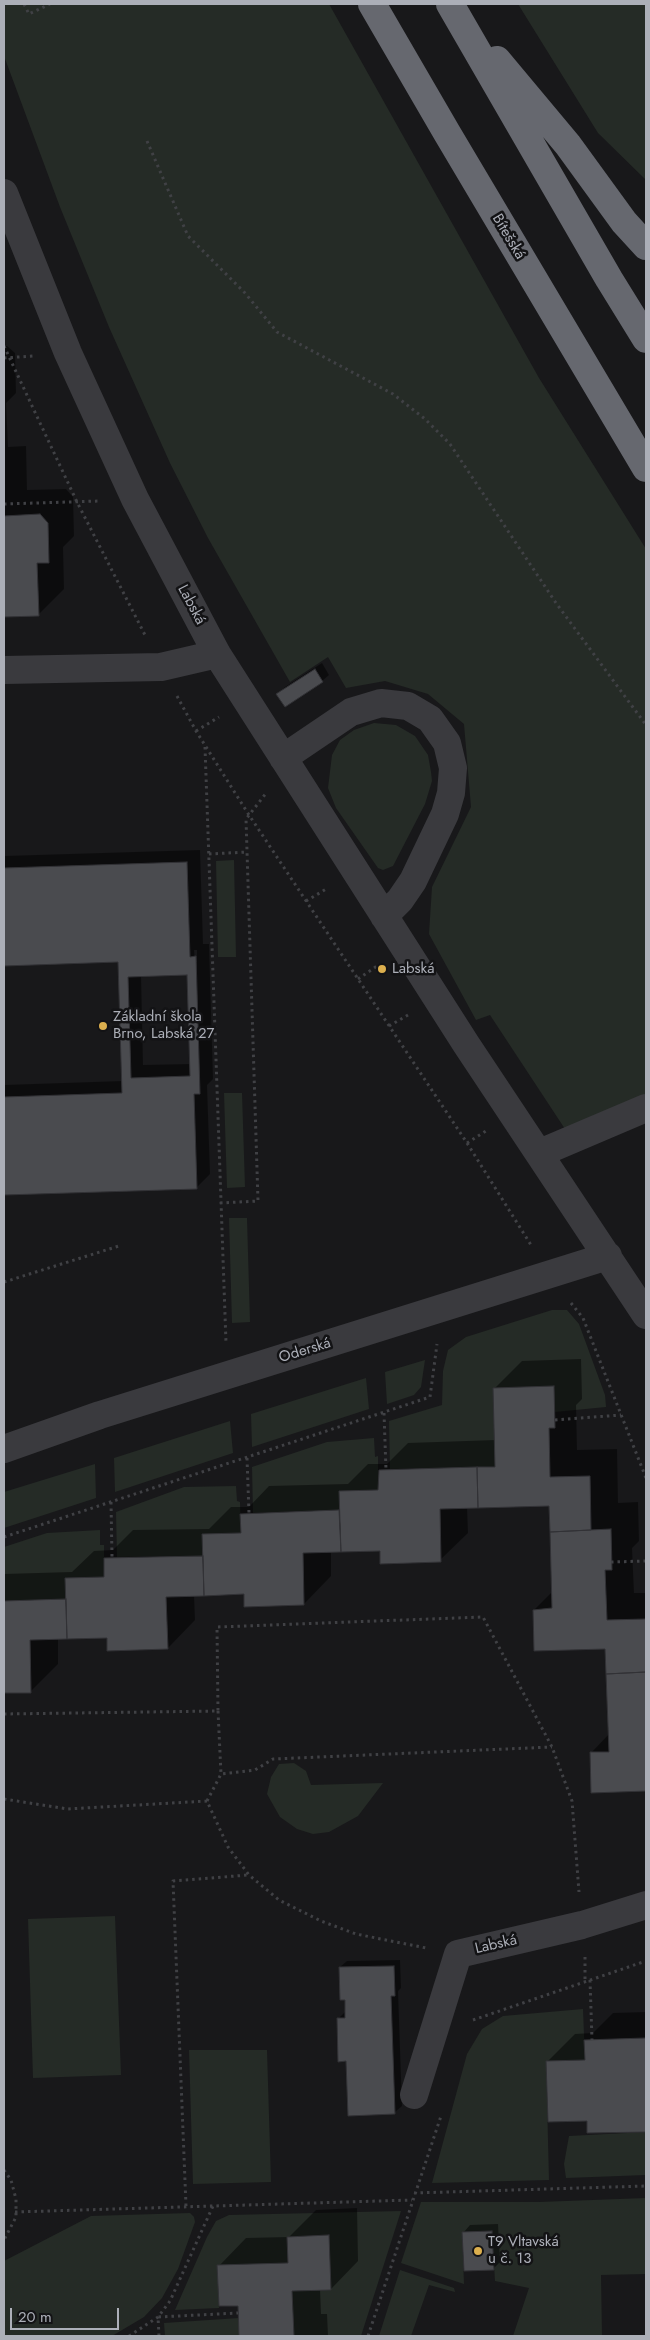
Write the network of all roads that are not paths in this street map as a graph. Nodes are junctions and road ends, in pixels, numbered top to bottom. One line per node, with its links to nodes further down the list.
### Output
1 (372, 4): 6 (highway, Bítešská)
2 (450, 4): 4 (highway); 5 (highway)
3 (4, 193): 7 (street, Labská)
4 (646, 246)
5 (646, 339)
6 (646, 468)
7 (217, 654): 8 (street); 9 (street, Labská)
8 (4, 670)
9 (283, 758): 10 (street, Labská); 10 (street)
10 (384, 916): 12 (street, Labská)
11 (646, 1108): 12 (street)
12 (540, 1153): 13 (street, Labská)
13 (608, 1256): 14 (street, Labská); 15 (street, Oderská)
14 (646, 1315)
15 (4, 1449)
16 (646, 1904): 17 (street, Labská)
17 (414, 2095)

